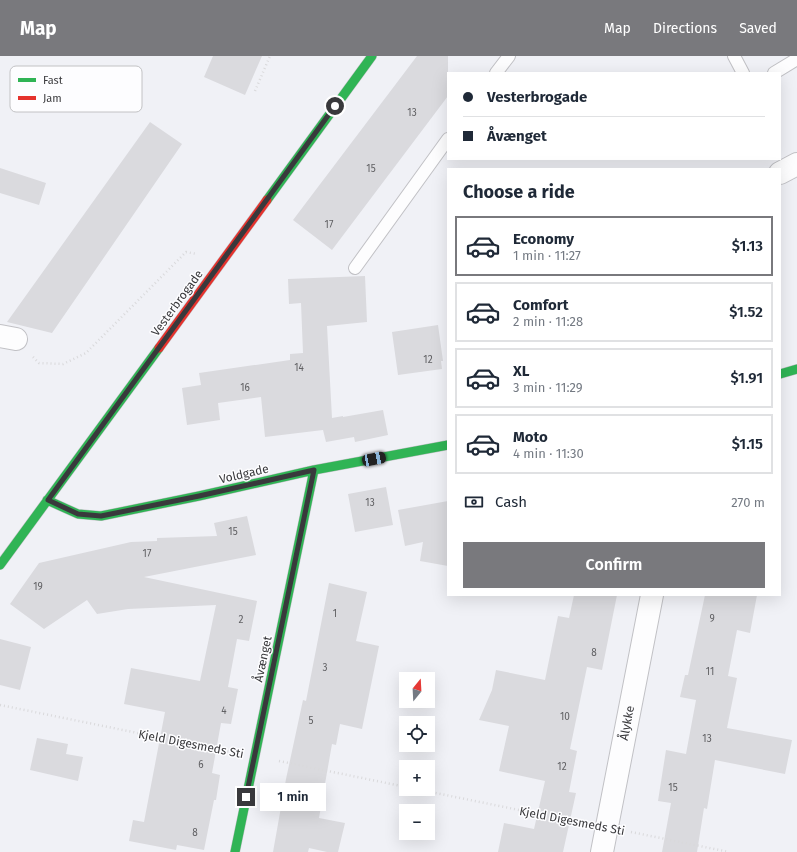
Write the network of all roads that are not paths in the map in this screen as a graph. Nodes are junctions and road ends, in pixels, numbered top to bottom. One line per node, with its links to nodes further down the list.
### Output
1 (372, 56): 16 (street, Vesterbrogade)
2 (508, 56): 5 (lane)
3 (734, 56): 6 (lane)
4 (797, 59): 7 (lane)
5 (497, 72)
6 (742, 72)
7 (776, 72)
8 (447, 140): 11 (lane)
9 (797, 164): 10 (street)
10 (781, 172)
11 (354, 268)
12 (797, 369): 13 (street)
13 (781, 374)
14 (447, 445): 15 (street, Voldgade)
15 (314, 470): 16 (street, Voldgade); 19 (street, Åvænget)
16 (48, 500): 17 (street, Vesterbrogade)
17 (0, 565)
18 (652, 596): 20 (street, Ålykke)
19 (235, 852)
20 (602, 852)

